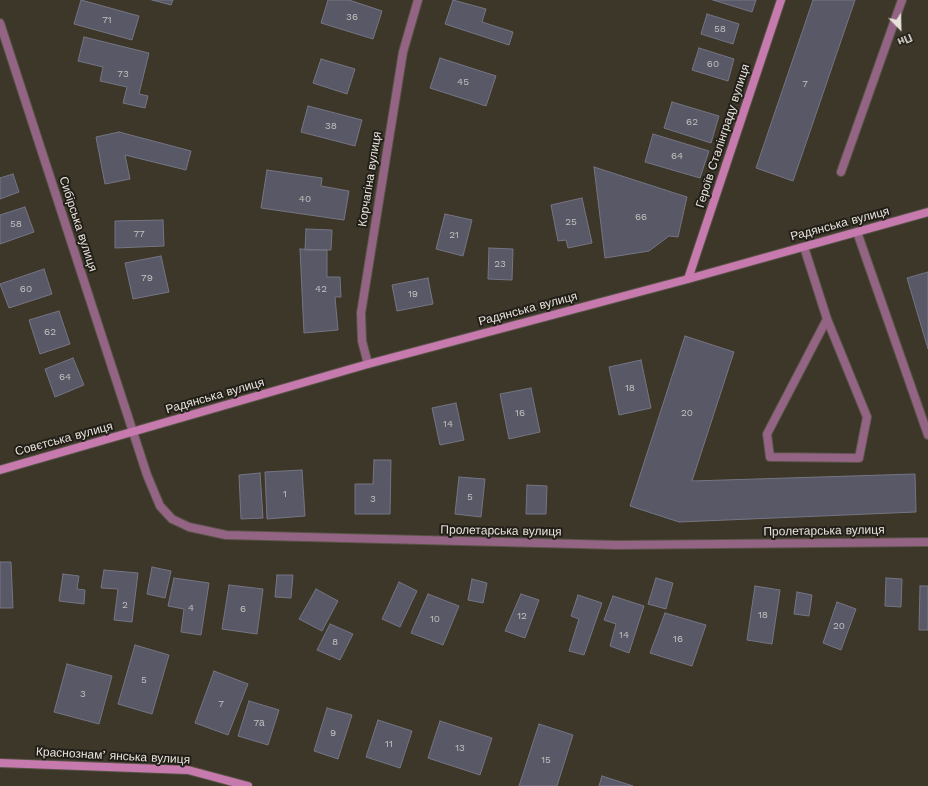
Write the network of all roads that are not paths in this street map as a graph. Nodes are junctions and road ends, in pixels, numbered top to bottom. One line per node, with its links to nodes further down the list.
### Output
1 (418, 0): 11 (street, Корчагіна вулиця)
2 (781, 0): 9 (street, Героїв Сталінграду вулиця)
3 (902, 0): 5 (street)
4 (0, 23): 12 (street, Сибірська вулиця)
5 (841, 172)
6 (928, 212): 7 (street, Радянська вулиця)
7 (857, 232): 8 (street, Радянська вулиця); 13 (street)
8 (804, 247): 9 (street, Радянська вулиця); 10 (street)
9 (688, 279): 11 (street, Радянська вулиця)
10 (827, 319): 10 (street)
11 (368, 364): 12 (street, Радянська вулиця)
12 (134, 432): 14 (street, Совєтська вулиця); 15 (street, Пролетарська вулиця)
13 (928, 435)
14 (0, 470)
15 (928, 542)
16 (0, 763): 17 (street, Краснознамʼянська вулиця)
17 (248, 786)

